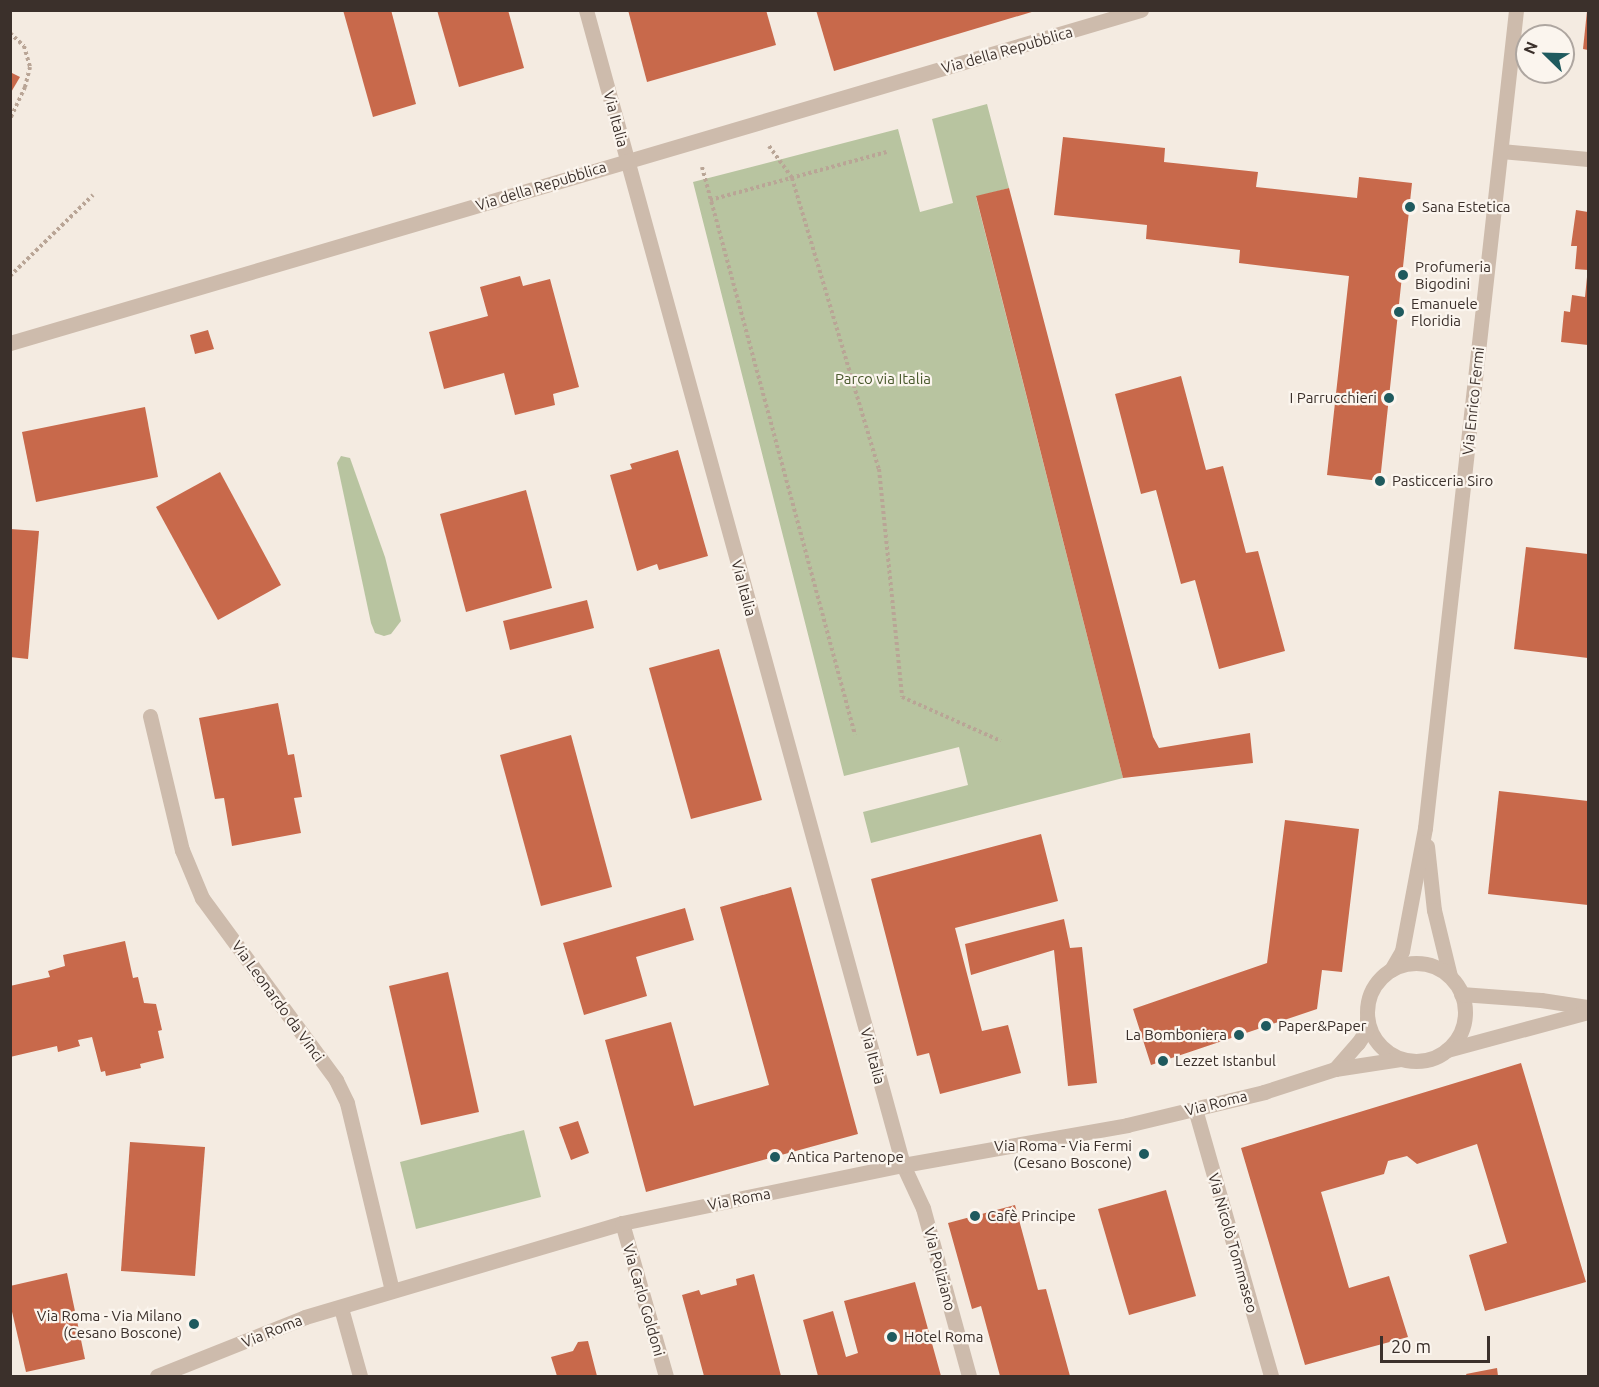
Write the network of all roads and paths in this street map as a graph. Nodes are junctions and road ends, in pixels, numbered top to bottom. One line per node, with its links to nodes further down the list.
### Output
1 (586, 10): 11 (street, Via Italia)
2 (1141, 10): 6 (street, Via della Repubblica)
3 (1516, 10): 8 (street, Via Enrico Fermi)
4 (10, 33): 5 (path)
5 (10, 119)
6 (753, 123): 7 (street, Via della Repubblica); 12 (path)
7 (695, 141): 11 (street, Via della Repubblica); 14 (path)
8 (1501, 151): 10 (street); 20 (street, Via Enrico Fermi)
9 (887, 152): 12 (path)
10 (1588, 159)
11 (627, 160): 16 (street, Via della Repubblica); 31 (street, Via Italia)
12 (792, 178): 14 (path); 19 (path)
13 (93, 195): 15 (path)
14 (710, 200): 18 (path)
15 (10, 276)
16 (10, 343)
17 (150, 716): 33 (street, Via Leonardo da Vinci)
18 (855, 735)
19 (1001, 741)
20 (1425, 828): 21 (street, Via Enrico Fermi); 22 (street, Via Enrico Fermi)
21 (1391, 970): 22 (street); 26 (street)
22 (1450, 976): 23 (street)
23 (1461, 994): 24 (street); 27 (street)
24 (1588, 1007)
25 (1588, 1012): 27 (street)
26 (1367, 1018): 28 (street); 29 (street)
27 (1447, 1050): 28 (street)
28 (1400, 1059): 29 (street, Via Roma)
29 (1335, 1069): 30 (street, Via Roma)
30 (1195, 1109): 31 (street, Via Roma); 39 (street, Via Nicolò Tommaseo)
31 (903, 1165): 32 (street, Via Roma); 38 (street, Via Poliziano)
32 (622, 1223): 33 (street, Via Roma); 37 (street, Via Carlo Goldoni)
33 (392, 1291): 34 (street, Via Roma)
34 (341, 1308): 35 (street, Via Roma); 36 (street)
35 (157, 1377)
36 (360, 1377)
37 (666, 1377)
38 (969, 1377)
39 (1271, 1377)

